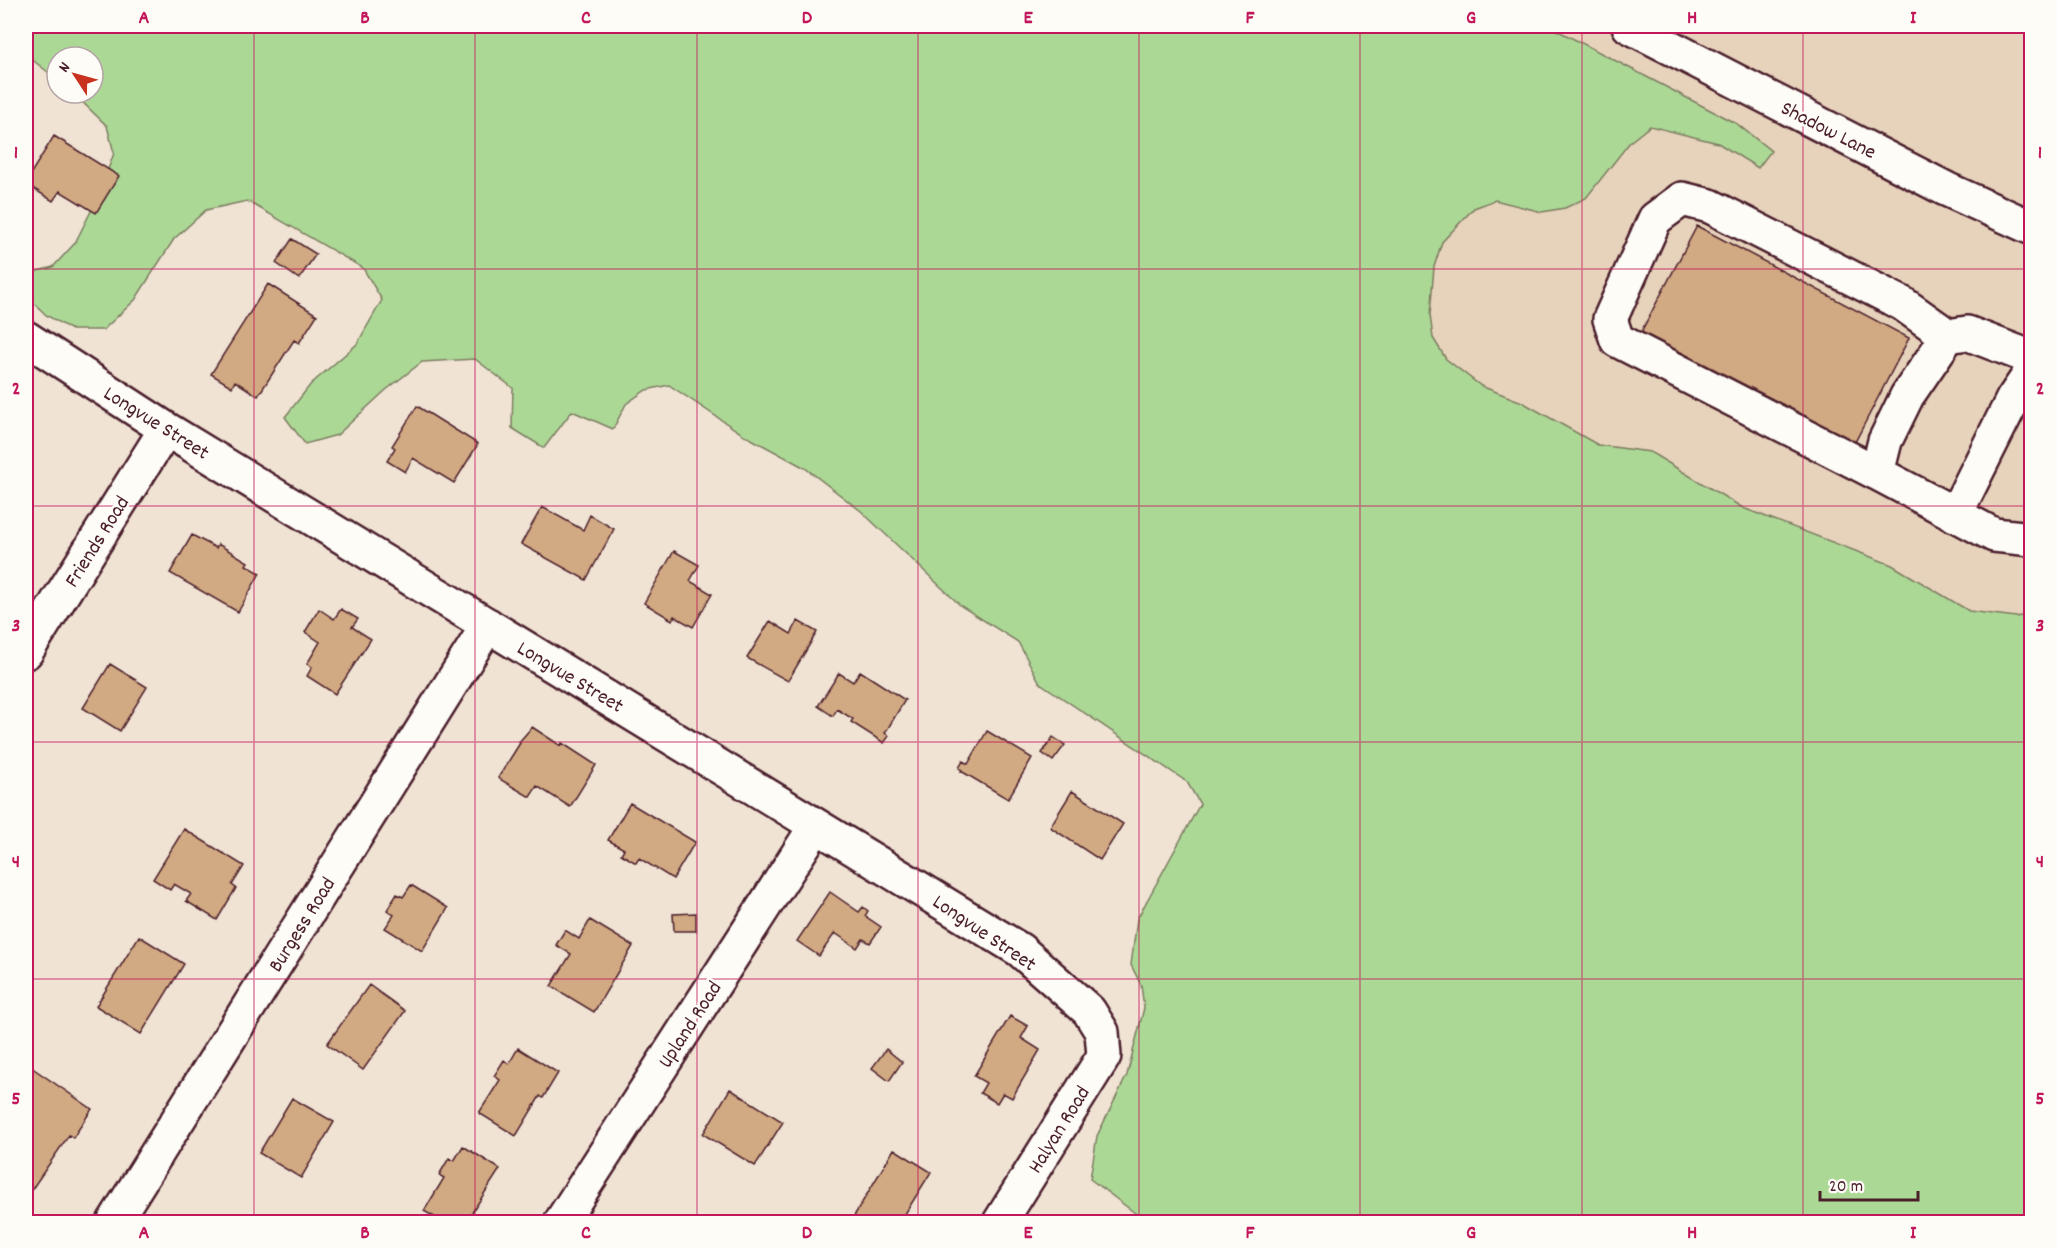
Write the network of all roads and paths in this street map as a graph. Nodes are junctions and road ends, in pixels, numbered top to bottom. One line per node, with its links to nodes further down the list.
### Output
1 (1648, 30): 2 (street, Shadow Lane)
2 (2031, 228)
3 (1948, 336): 5 (street); 8 (street); 8 (street)
4 (26, 338): 7 (street, Longvue Street)
5 (2031, 358)
6 (2031, 371): 9 (street)
7 (166, 429): 11 (street, Longvue Street); 12 (street, Friends Road)
8 (1877, 474): 9 (street)
9 (1955, 515): 10 (street)
10 (2031, 539)
11 (488, 625): 13 (street, Longvue Street); 15 (street, Burgess Road)
12 (26, 652)
13 (816, 826): 14 (street, Longvue Street); 16 (street, Upland Road)
14 (1102, 1032): 17 (street, Halyan Road)
15 (114, 1222)
16 (561, 1222)
17 (1000, 1222)

